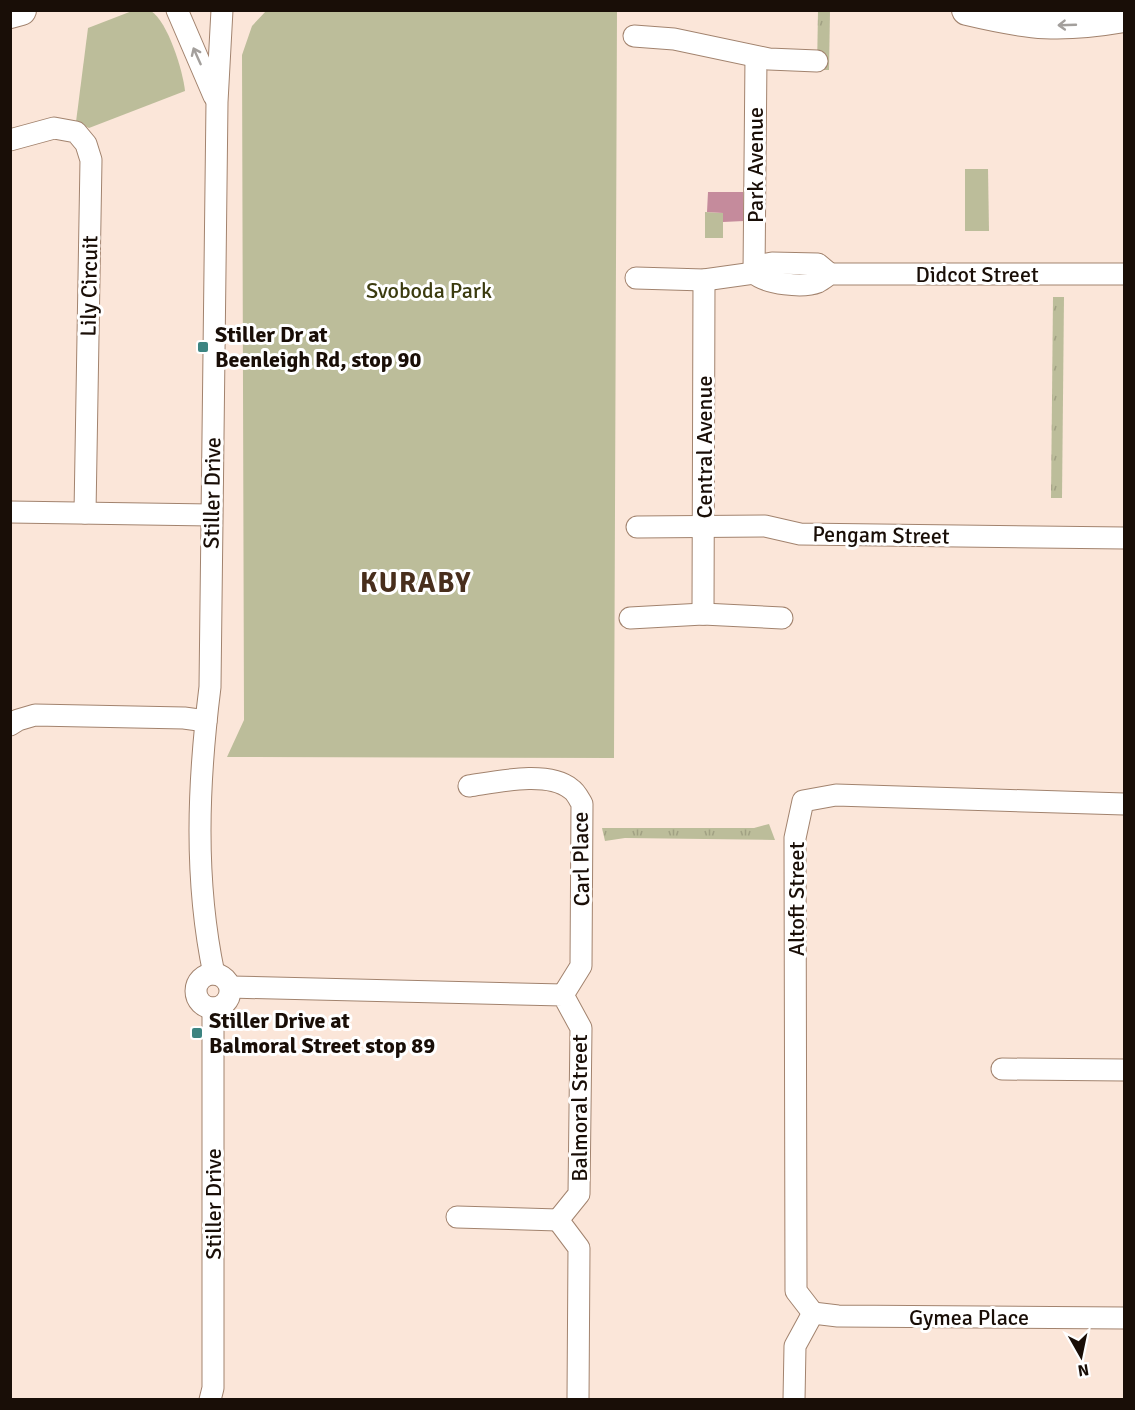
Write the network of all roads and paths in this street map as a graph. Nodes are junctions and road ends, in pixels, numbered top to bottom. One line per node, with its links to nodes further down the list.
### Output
1 (21, 10): 6 (main road)
2 (177, 10): 12 (street, one-way to 2)
3 (222, 10): 11 (street, Stiller Drive)
4 (237, 10): 11 (street)
5 (967, 10): 7 (main road, one-way to 5)
6 (10, 13)
7 (1125, 17)
8 (634, 36): 9 (street)
9 (756, 57): 10 (street); 14 (street, Park Avenue)
10 (817, 61)
11 (218, 78): 12 (street, Stiller Drive)
12 (217, 102): 20 (street, Stiller Drive)
13 (10, 140): 19 (street, Lily Circuit)
14 (754, 273): 15 (street, Didcot Street); 17 (street, Didcot Street)
15 (1125, 274)
16 (636, 278): 17 (street, Didcot Street)
17 (704, 280): 21 (street, Central Avenue)
18 (10, 512): 19 (street)
19 (85, 513): 20 (street)
20 (211, 515): 27 (street, Stiller Drive)
21 (704, 525): 22 (street, Pengam Street); 23 (street, Pengam Street); 24 (street, Central Avenue)
22 (637, 527)
23 (1125, 537)
24 (703, 614): 25 (street); 26 (street)
25 (630, 618)
26 (782, 618)
27 (206, 722): 28 (street); 31 (street, Stiller Drive)
28 (10, 725)
29 (469, 786): 32 (street, Carl Place)
30 (1125, 804): 38 (street, Altoft Street)
31 (222, 980): 32 (street); 33 (street); 33 (street)
32 (563, 995): 37 (street, Balmoral Street)
33 (213, 1008): 40 (street, Stiller Drive)
34 (1002, 1069): 35 (street)
35 (1125, 1070)
36 (457, 1217): 37 (street)
37 (558, 1220): 41 (street)
38 (813, 1313): 39 (street, Gymea Place); 42 (street)
39 (1125, 1318)
40 (210, 1400)
41 (578, 1400)
42 (794, 1400)

